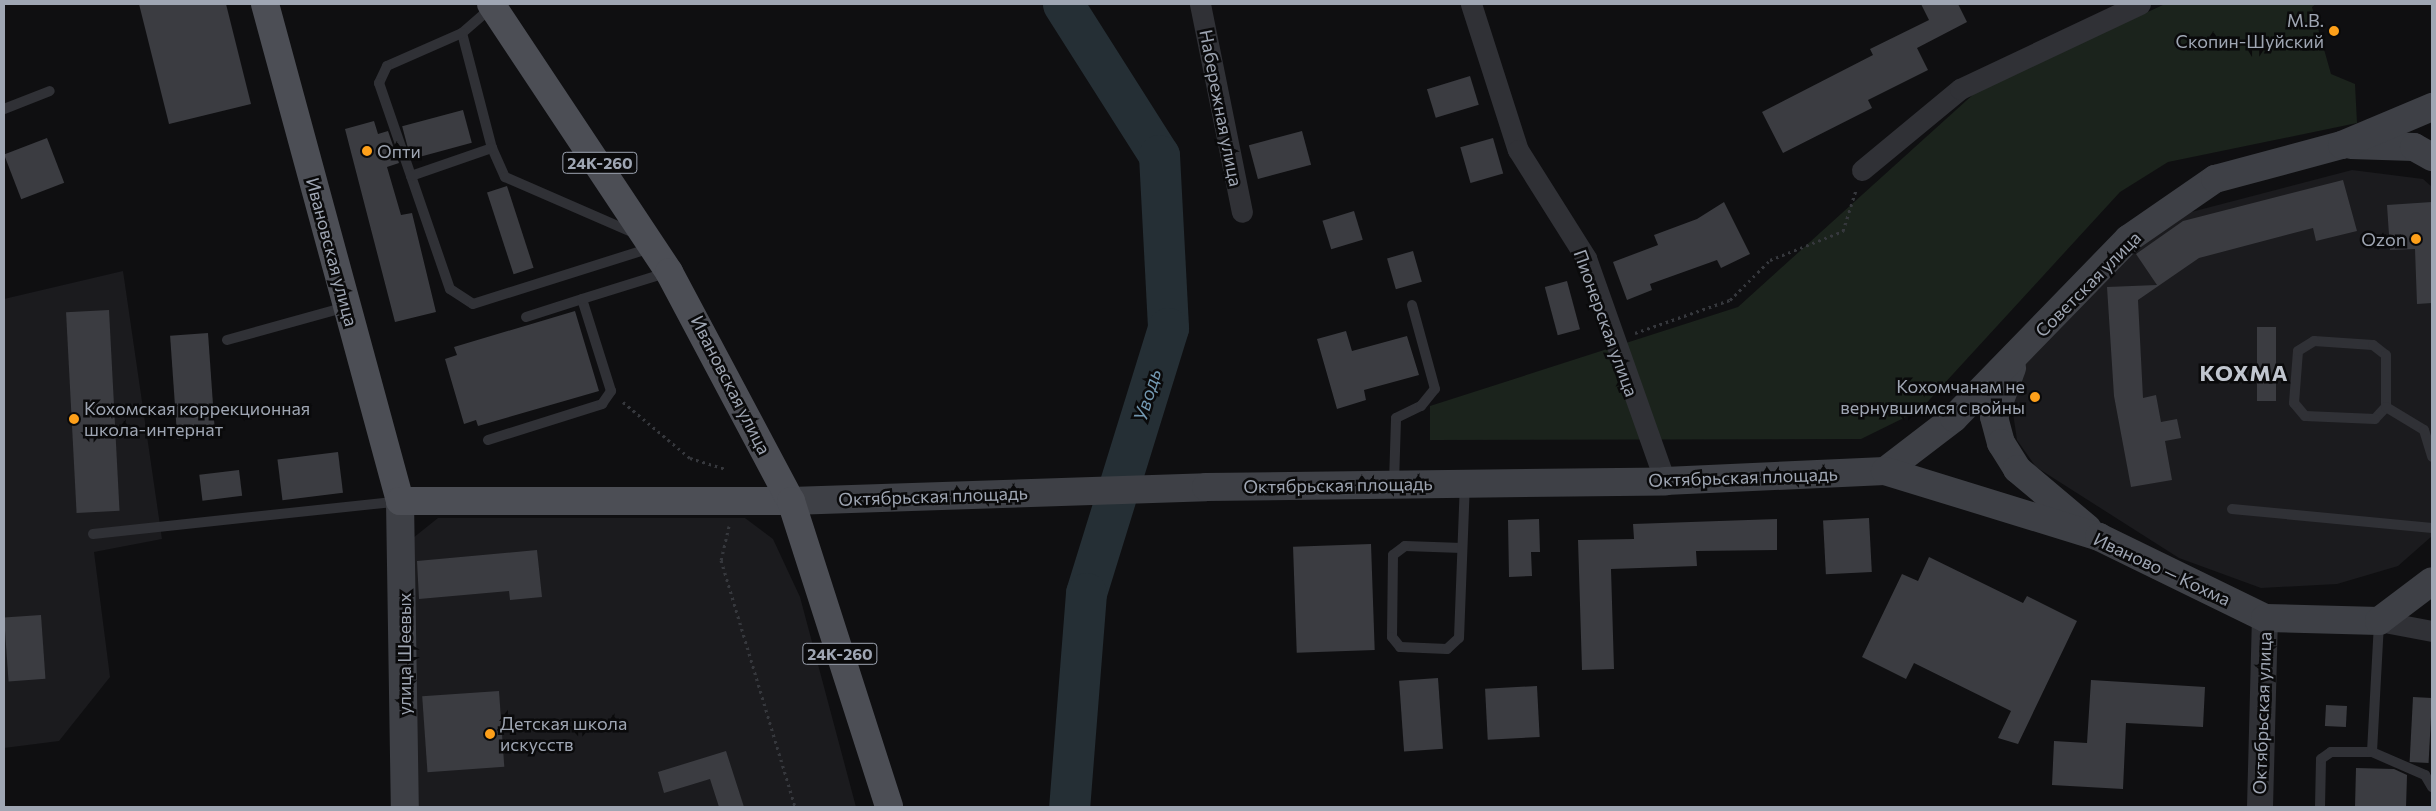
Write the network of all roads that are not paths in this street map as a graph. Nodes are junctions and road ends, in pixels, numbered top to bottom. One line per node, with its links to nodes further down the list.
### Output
1 (265, 4): 21 (main road, Ивановская улица)
2 (1200, 4): 16 (street, Набережная улица)
3 (1471, 4): 29 (street, Пионерская улица)
4 (2140, 4): 6 (street)
5 (492, 5): 7 (lane); 17 (main road, Ивановская улица / 24К-260)
6 (2106, 11): 14 (street)
7 (462, 33): 12 (lane); 15 (lane)
8 (50, 91): 10 (lane)
9 (2432, 107): 11 (main road, Советская улица)
10 (4, 109)
11 (2342, 145): 13 (main road); 24 (main road, Советская улица)
12 (492, 148): 15 (lane); 17 (lane)
13 (2432, 157)
14 (1862, 170)
15 (411, 176): 17 (lane)
16 (1242, 212)
17 (652, 243): 18 (main road, Ивановская улица / 24К-260)
18 (670, 272): 19 (lane); 33 (main road, Ивановская улица / 24К-260)
19 (582, 299): 22 (lane); 26 (lane)
20 (1412, 305): 31 (lane)
21 (347, 307): 23 (lane); 32 (main road, Ивановская улица)
22 (526, 317)
23 (227, 340)
24 (2022, 351): 28 (main road, Советская улица); 37 (main road)
25 (2386, 406): 25 (lane); 27 (lane)
26 (488, 440)
27 (2432, 456)
28 (1885, 471): 29 (main road, Октябрьская площадь); 37 (main road, Иваново — Кохма)
29 (1665, 481): 30 (main road, Октябрьская площадь)
30 (1465, 483): 31 (main road, Октябрьская площадь); 38 (lane)
31 (1394, 484): 33 (main road, Октябрьская площадь)
32 (400, 501): 33 (main road); 36 (lane); 45 (main road, улица Шеевых)
33 (791, 501): 46 (main road, Ивановская улица / 24К-260)
34 (2232, 509): 35 (lane)
35 (2432, 528)
36 (92, 534)
37 (2100, 537): 40 (main road, Иваново — Кохма)
38 (1462, 548): 38 (lane)
39 (2432, 582): 41 (main road)
40 (2265, 618): 41 (main road, Иваново — Кохма); 47 (street, Октябрьская улица)
41 (2379, 621): 42 (street); 43 (lane)
42 (2432, 631)
43 (2372, 752): 44 (lane); 48 (lane)
44 (2432, 787)
45 (405, 807)
46 (889, 807)
47 (2260, 807)
48 (2320, 807)

